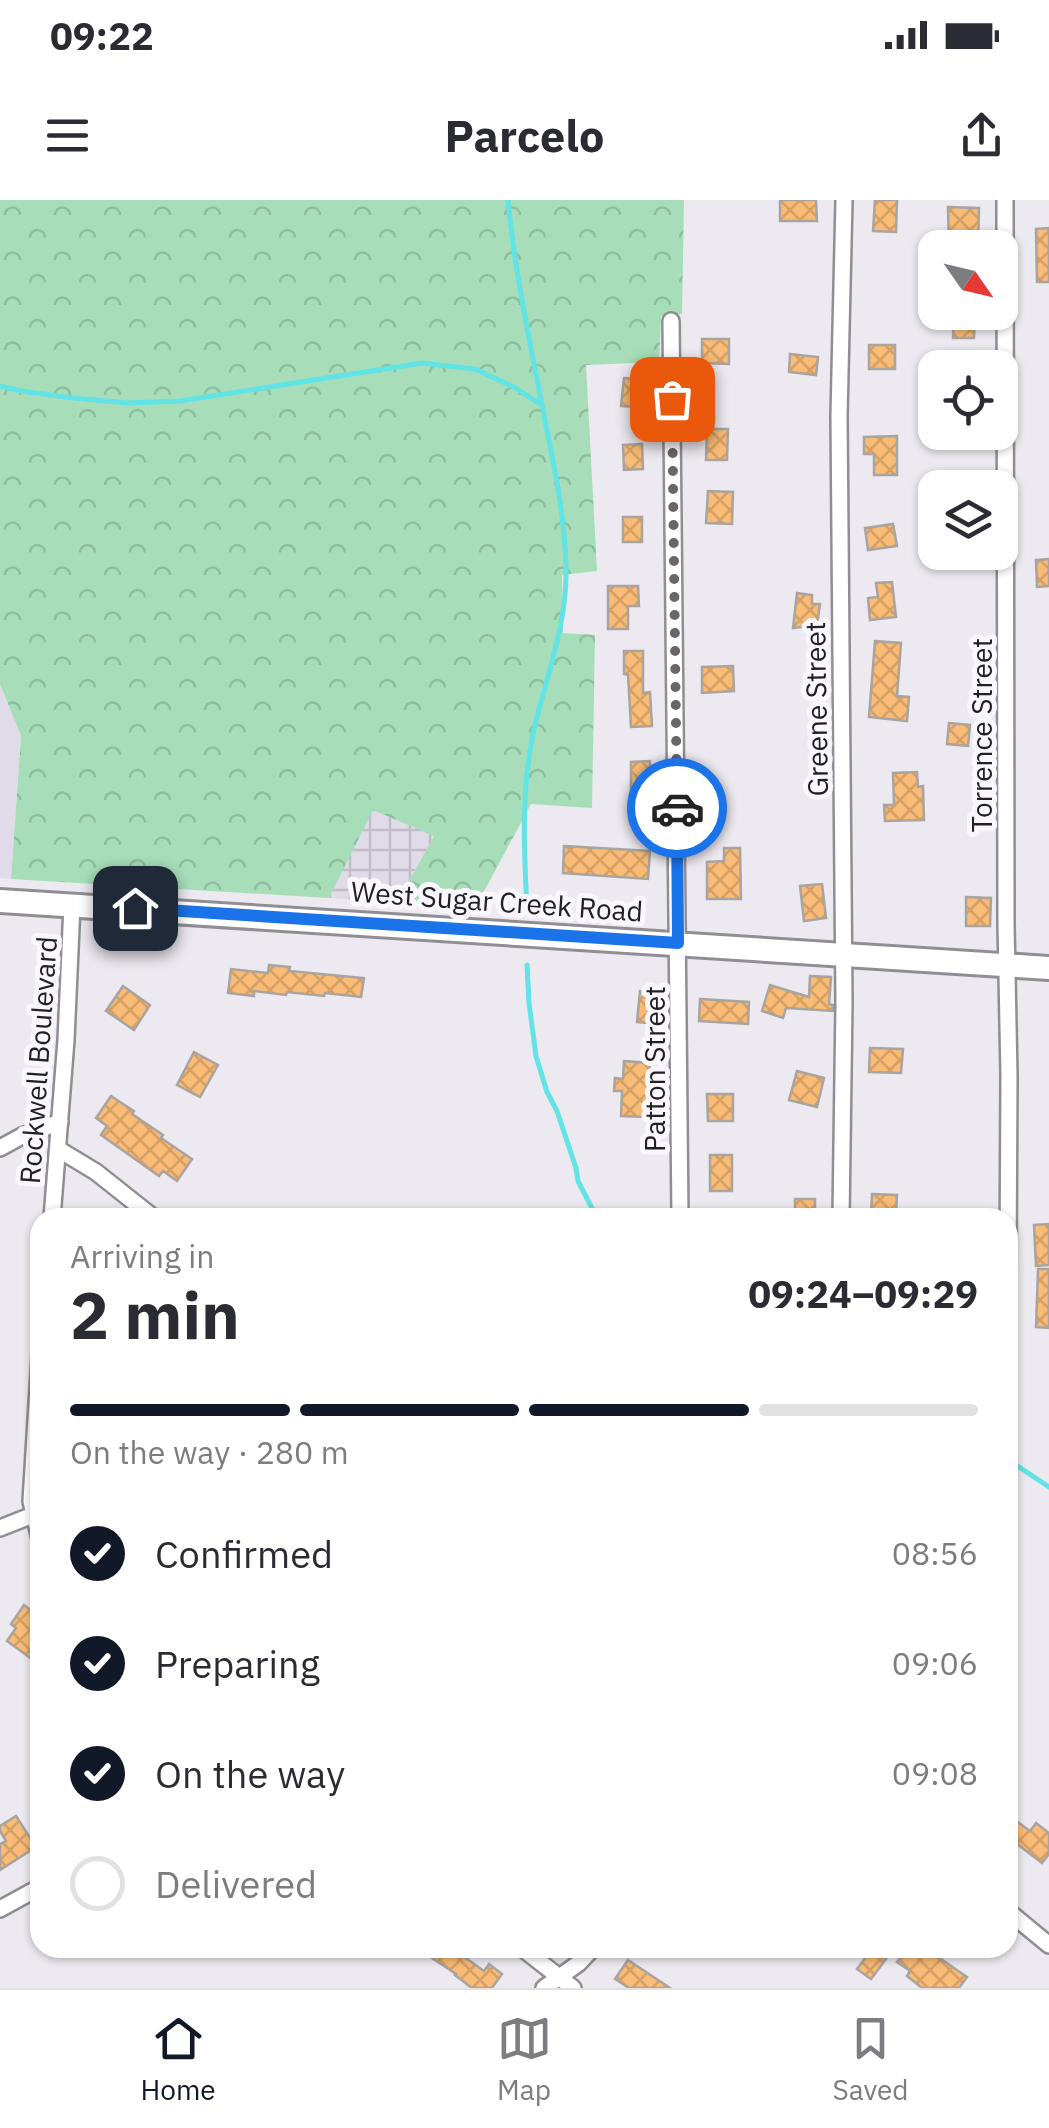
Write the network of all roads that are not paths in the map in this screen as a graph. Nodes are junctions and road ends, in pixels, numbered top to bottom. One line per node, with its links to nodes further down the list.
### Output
1 (844, 200): 7 (street, Greene Street)
2 (1005, 200): 8 (street, Torrence Street)
3 (671, 321): 6 (street, Patton Street)
4 (0, 900): 5 (main road, West Sugar Creek Road)
5 (72, 905): 6 (main road, West Sugar Creek Road); 10 (street, Rockwell Boulevard)
6 (678, 943): 7 (main road, West Sugar Creek Road); 15 (street, Patton Street)
7 (844, 954): 8 (main road, West Sugar Creek Road); 16 (street, Greene Street)
8 (1008, 966): 9 (main road, West Sugar Creek Road); 17 (street, Torrence Street)
9 (1049, 968)
10 (60, 1122): 11 (street); 12 (street, Rockwell Boulevard)
11 (0, 1148)
12 (58, 1149): 13 (street, Rockwell Boulevard); 14 (street)
13 (53, 1208)
14 (141, 1208)
15 (680, 1208)
16 (841, 1208)
17 (1008, 1208)
18 (30, 1516): 19 (street)
19 (0, 1528)
20 (30, 1892): 21 (street)
21 (0, 1909)
22 (1018, 1919): 23 (street)
23 (1049, 1944)
24 (535, 1958): 26 (street)
25 (584, 1958): 26 (street)
26 (559, 1977): 27 (street); 28 (street)
27 (544, 1988)
28 (573, 1988)

